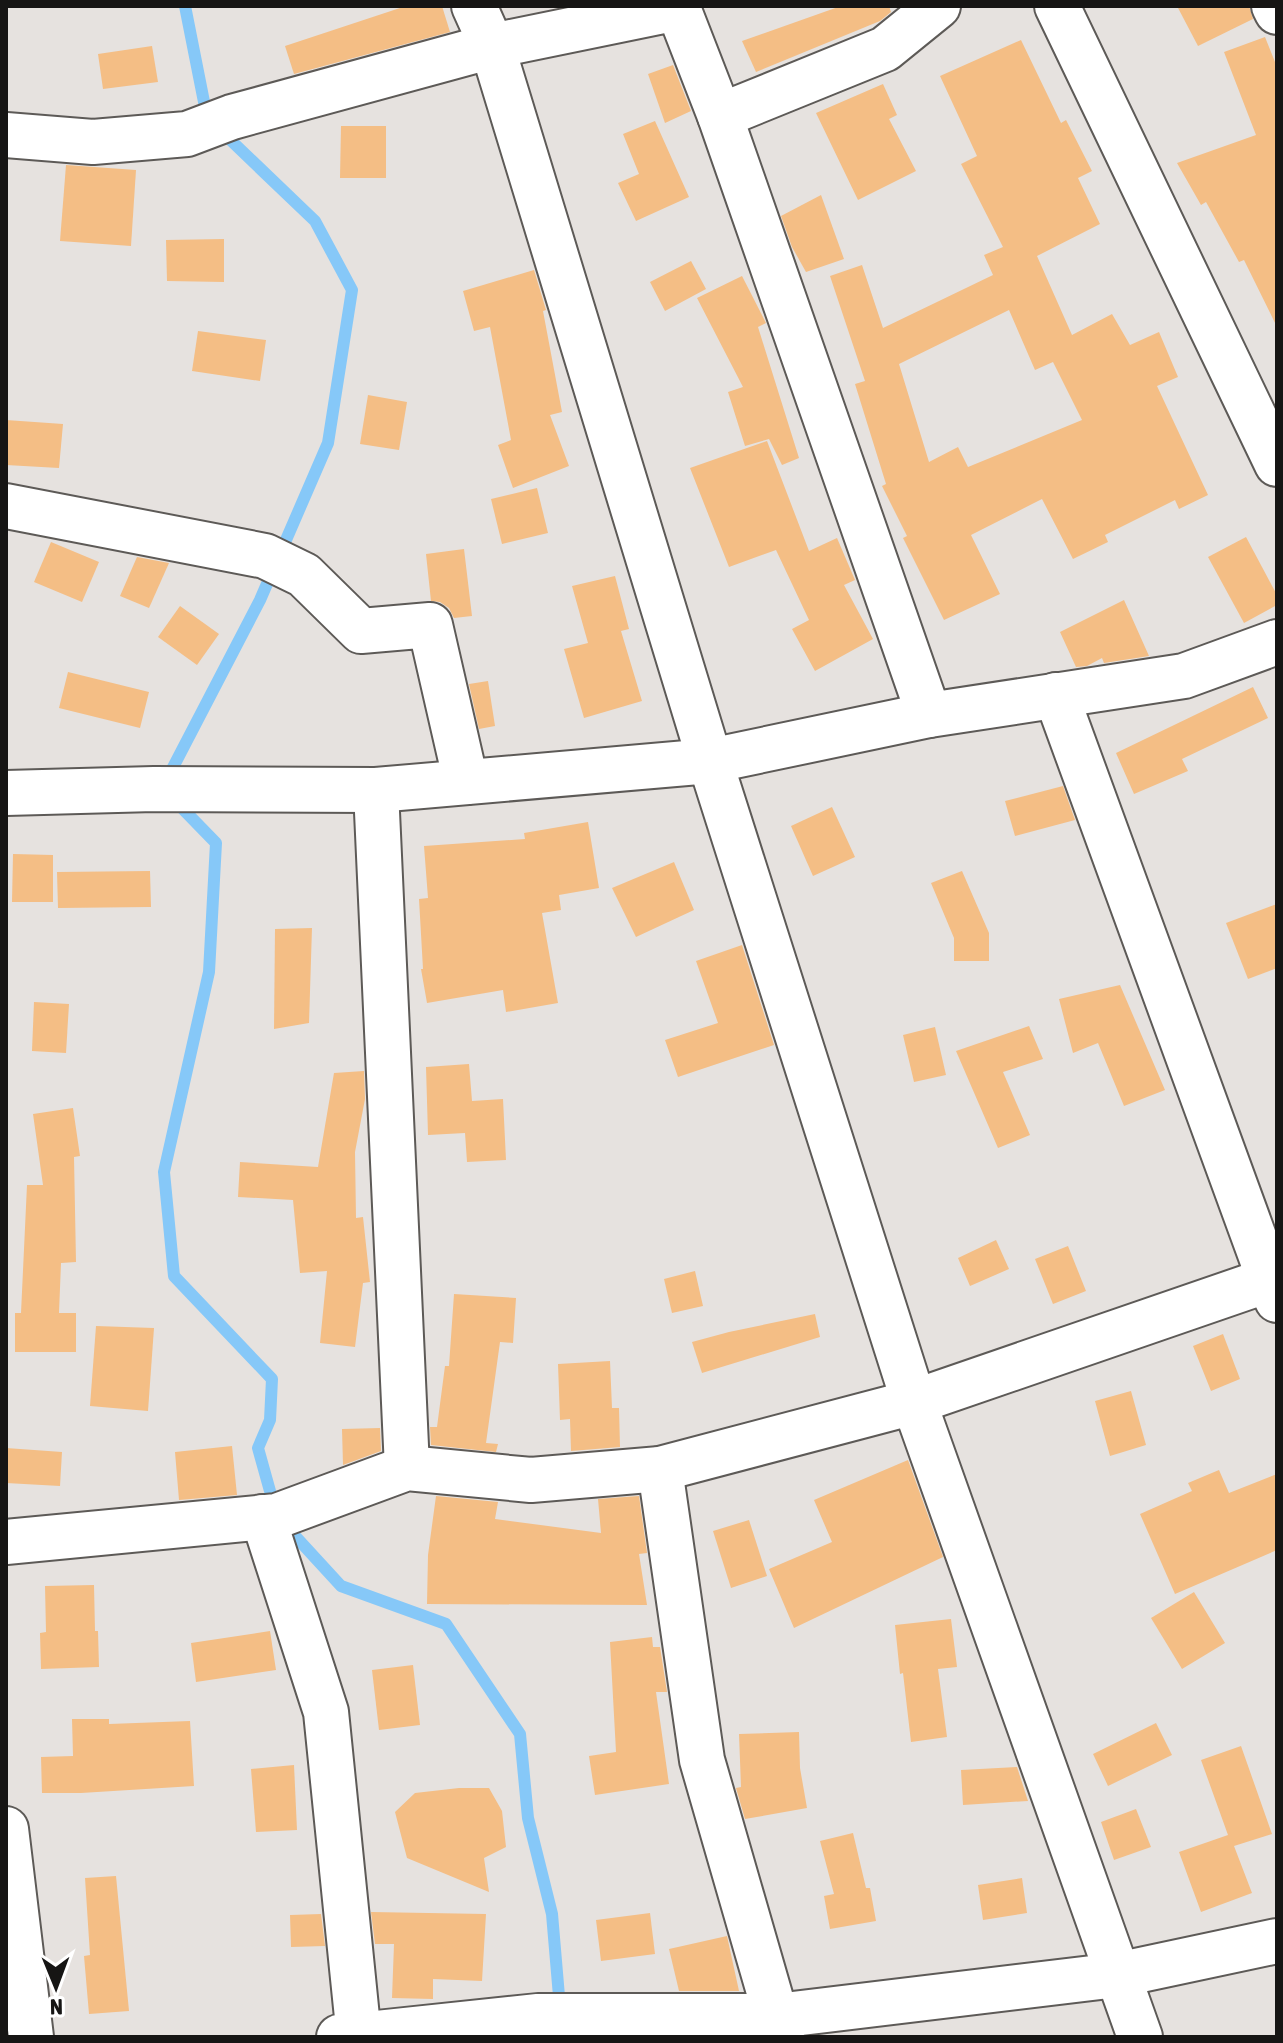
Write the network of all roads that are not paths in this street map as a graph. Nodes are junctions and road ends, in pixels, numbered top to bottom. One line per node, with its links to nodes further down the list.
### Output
1 (474, 6): 6 (street)
2 (938, 6): 7 (street)
3 (1057, 6): 9 (street)
4 (1274, 6): 5 (street)
5 (1277, 12)
6 (492, 46): 7 (street); 8 (street); 14 (street)
7 (720, 116): 13 (street)
8 (6, 135)
9 (1277, 464)
10 (6, 506): 15 (street)
11 (1277, 642): 12 (street)
12 (1056, 695): 13 (street); 18 (street)
13 (929, 715): 14 (street)
14 (710, 761): 15 (street); 19 (street)
15 (466, 782): 16 (street)
16 (376, 790): 17 (street); 20 (street)
17 (6, 793)
18 (1274, 1286): 19 (street)
19 (914, 1402): 21 (street); 26 (street)
20 (407, 1468): 21 (street); 22 (street)
21 (660, 1469): 27 (street)
22 (263, 1517): 23 (street); 28 (street)
23 (6, 1542)
24 (6, 1829): 29 (street)
25 (1277, 1941): 26 (street)
26 (1117, 1975): 27 (street); 30 (street)
27 (779, 2026): 28 (street)
28 (352, 2036)
29 (31, 2037)
30 (1140, 2037)

